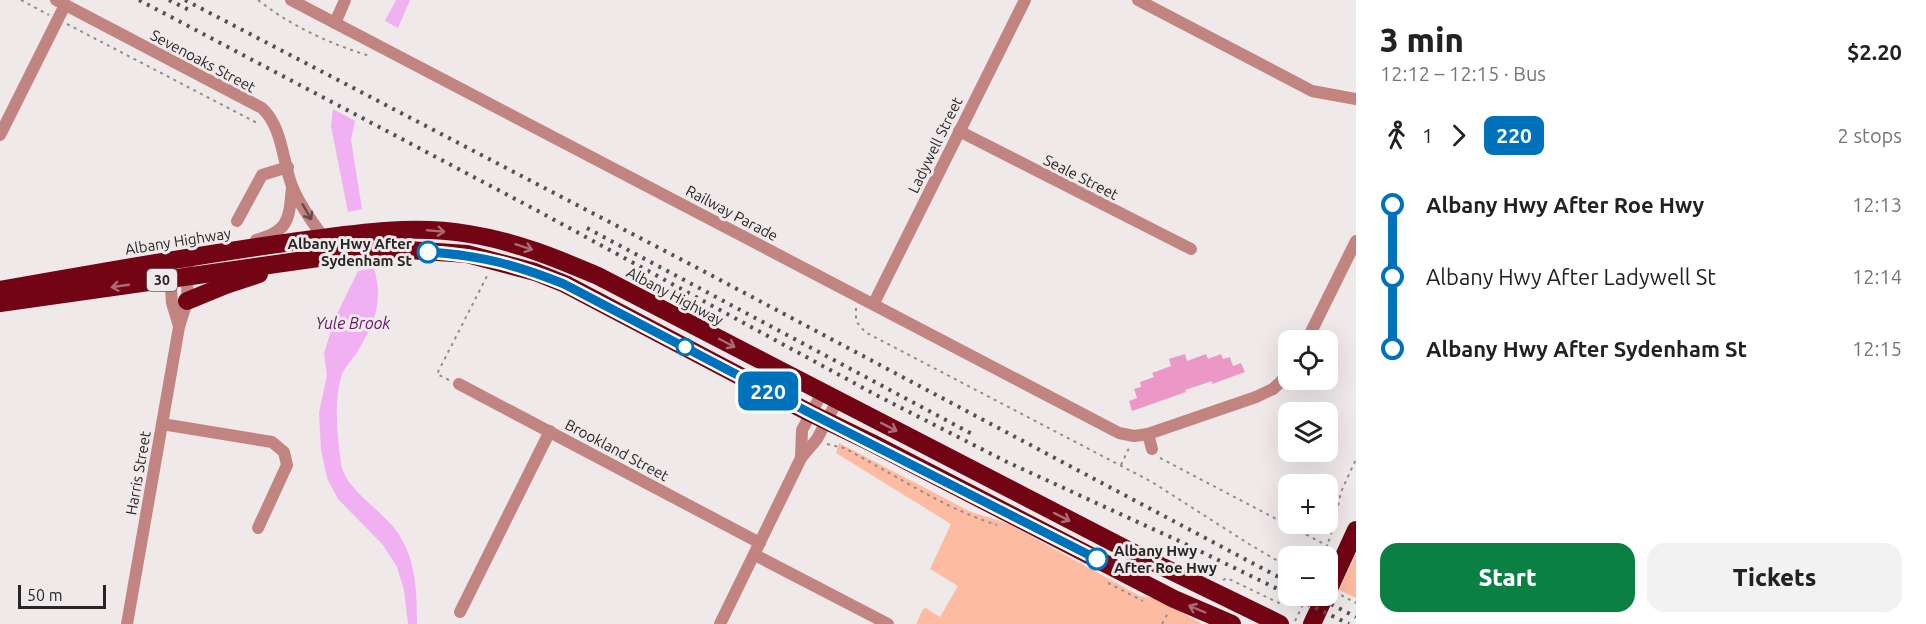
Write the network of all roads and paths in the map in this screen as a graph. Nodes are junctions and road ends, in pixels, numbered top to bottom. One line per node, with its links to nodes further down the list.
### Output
1 (21, 0): 7 (path)
2 (291, 0): 8 (street, Railway Parade)
3 (345, 0): 8 (street)
4 (1025, 0): 11 (street, Ladywell Street)
5 (1138, 0): 9 (street)
6 (60, 2): 7 (street); 13 (street, Sevenoaks Street)
7 (58, 19): 10 (path); 12 (street)
8 (335, 22): 27 (street, Railway Parade)
9 (1356, 99)
10 (265, 128)
11 (959, 131): 18 (street, Seale Street); 27 (street, Ladywell Street)
12 (0, 135)
13 (288, 167): 14 (street, Sevenoaks Street); 15 (street)
14 (292, 186): 16 (street, Sevenoaks Street, one-way to 16); 19 (street, Sevenoaks Street)
15 (237, 221)
16 (324, 238): 19 (highway, Albany Highway / 30); 33 (highway, Albany Highway / 30, one-way to 33)
17 (1356, 241): 30 (street)
18 (1191, 249)
19 (195, 255): 21 (highway, Albany Highway / 30); 23 (street, Harris Street)
20 (324, 256): 23 (highway, 30); 25 (highway); 34 (highway, 30)
21 (170, 260): 23 (street, Harris Street); 24 (highway, Albany Highway / 30)
22 (490, 270): 31 (path)
23 (179, 277): 25 (street, Harris Street); 26 (highway, 30, one-way to 26); 29 (street, Harris Street)
24 (0, 290)
25 (187, 301): 29 (street, Harris Street)
26 (0, 303)
27 (874, 303): 37 (street, Railway Parade)
28 (857, 306): 42 (path)
29 (179, 327): 35 (street, Harris Street)
30 (1312, 330)
31 (459, 384): 36 (street, Brookland Street)
32 (1278, 385): 37 (street)
33 (829, 397): 34 (street); 34 (street); 56 (highway, Albany Highway / 30, one-way to 56)
34 (818, 417): 40 (street); 40 (street); 61 (highway, 30, one-way to 34)
35 (162, 424): 43 (street); 57 (street, Harris Street)
36 (550, 430): 45 (street, Brookland Street); 54 (street)
37 (1148, 434): 39 (street)
38 (1129, 450): 42 (path)
39 (1153, 452): 46 (path)
40 (801, 458): 45 (street)
41 (1356, 459): 46 (path)
42 (1120, 466): 48 (path)
43 (258, 528)
44 (1356, 530): 49 (highway)
45 (760, 543): 47 (street)
46 (1328, 546)
47 (754, 555): 58 (street); 59 (street)
48 (1278, 561)
49 (1338, 568)
50 (1338, 594): 51 (path, bridge)
51 (1356, 603)
52 (1302, 606): 62 (path)
53 (1320, 606): 63 (highway)
54 (460, 612)
55 (1167, 614): 60 (path)
56 (1277, 622)
57 (127, 624)
58 (720, 624)
59 (888, 624)
60 (1162, 624)
61 (1232, 624)
62 (1294, 624)
63 (1312, 624)

